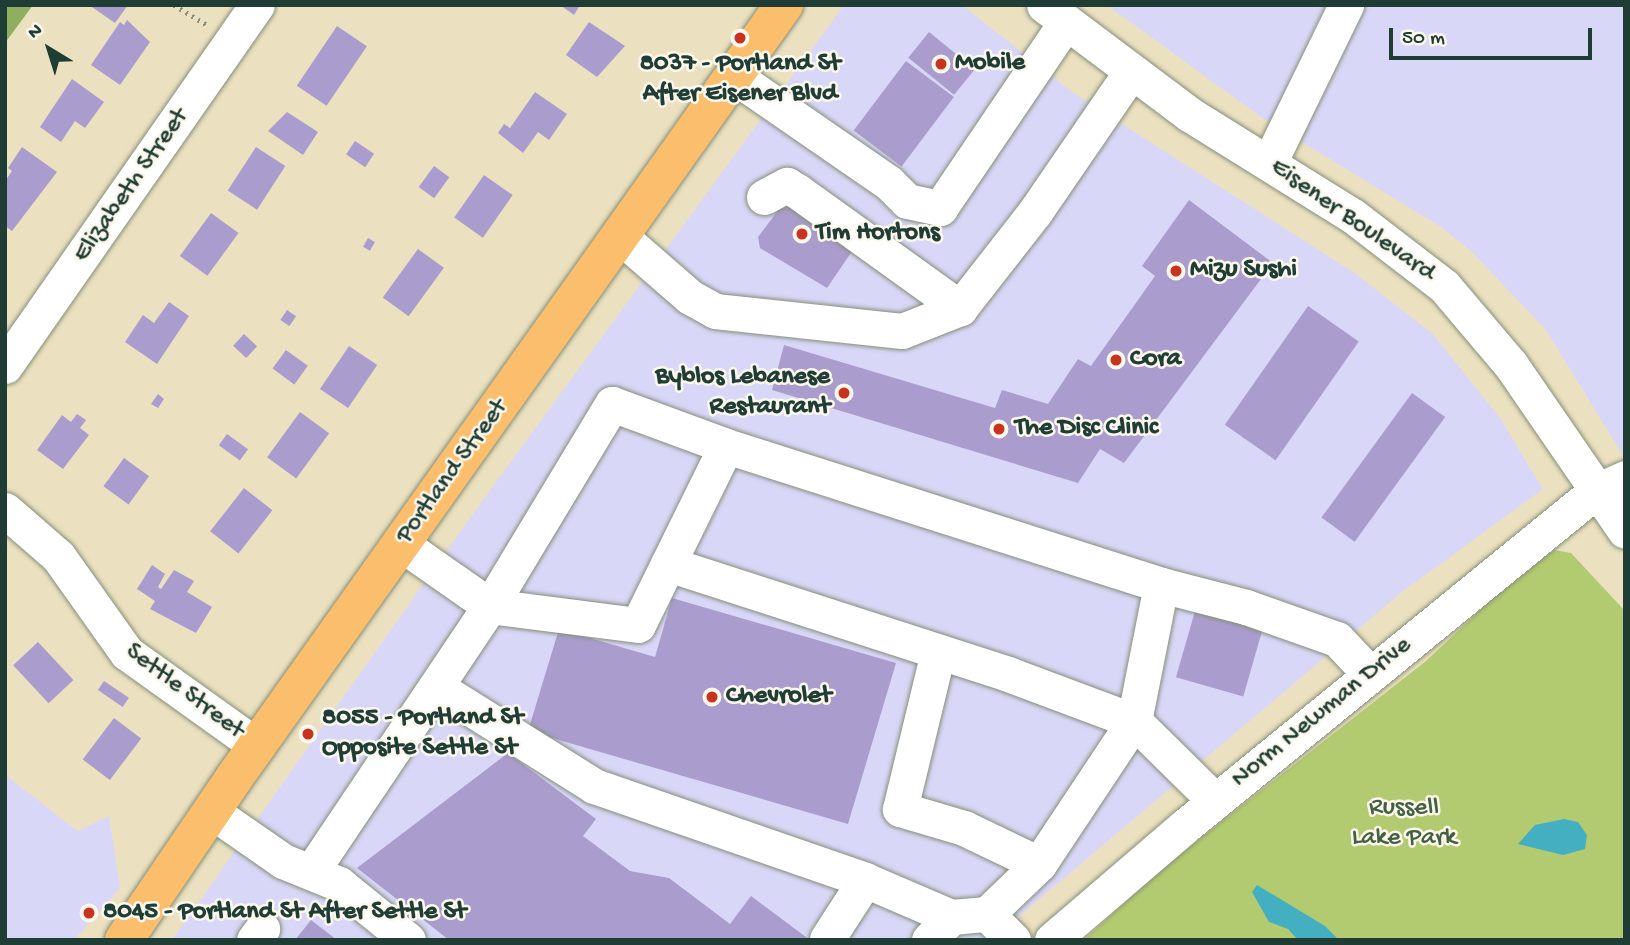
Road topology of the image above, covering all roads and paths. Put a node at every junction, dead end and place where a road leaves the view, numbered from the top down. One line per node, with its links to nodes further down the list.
1 (257, 5): 11 (street, Elizabeth Street)
2 (784, 5): 6 (main road, Portland Street)
3 (1346, 5): 7 (street)
4 (1055, 14): 5 (street, Eisener Boulevard); 6 (street)
5 (1131, 72): 7 (street, Eisener Boulevard); 10 (street)
6 (734, 76): 9 (main road, Portland Street)
7 (1269, 163): 13 (street, Eisener Boulevard)
8 (764, 197): 10 (street)
9 (621, 237): 10 (street); 16 (main road, Portland Street)
10 (960, 308)
11 (5, 366)
12 (726, 446): 17 (street); 18 (street); 19 (street)
13 (1610, 485): 15 (street, Eisener Boulevard); 21 (street, Norm Newman Drive)
14 (5, 510): 24 (street, Settle Street)
15 (1625, 531)
16 (401, 544): 19 (street); 24 (main road, Portland Street)
17 (668, 564): 19 (street); 20 (street)
18 (1161, 586): 21 (street); 23 (street)
19 (490, 606): 22 (street)
20 (938, 652): 23 (street); 27 (street)
21 (1370, 674): 25 (street, Norm Newman Drive)
22 (438, 688): 28 (street); 29 (street)
23 (1134, 721): 25 (street); 27 (street)
24 (257, 746): 26 (main road, Portland Street)
25 (1215, 801): 36 (street, Norm Newman Drive)
26 (211, 811): 28 (street); 33 (main road, Portland Street)
27 (1039, 864): 30 (street)
28 (310, 872): 34 (street)
29 (865, 880): 31 (street); 32 (street)
30 (987, 914): 31 (street); 35 (street)
31 (940, 928)
32 (827, 939)
33 (124, 940)
34 (408, 940)
35 (1013, 940)
36 (1052, 940)

